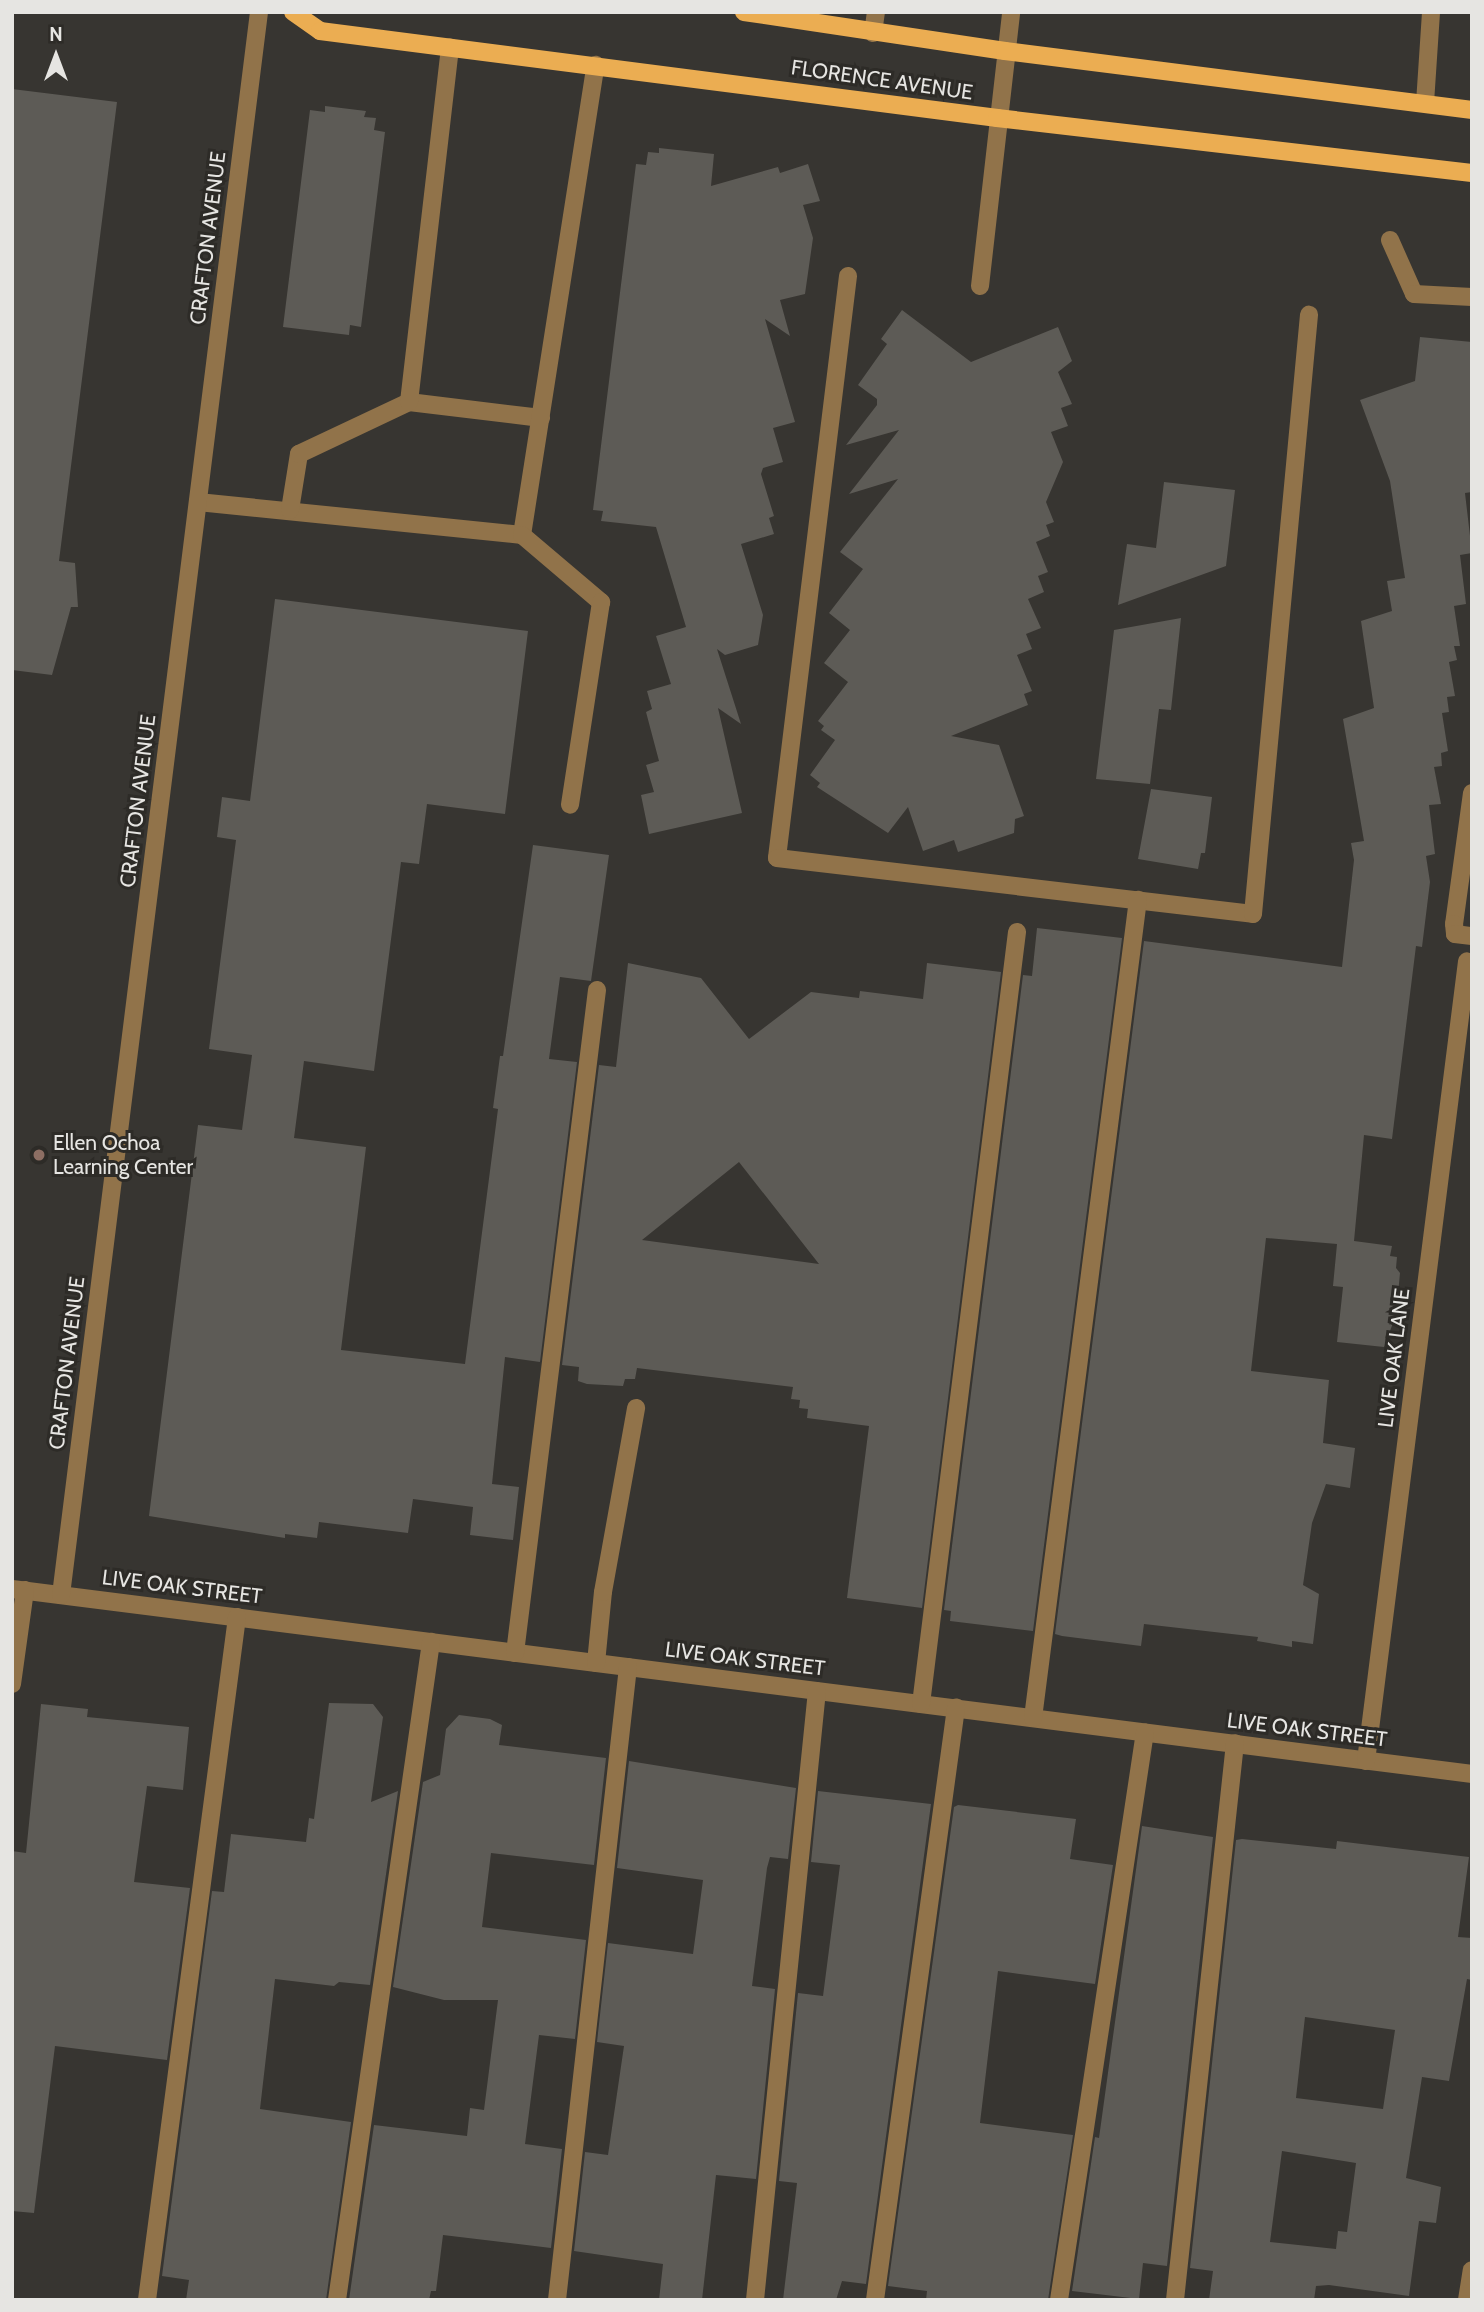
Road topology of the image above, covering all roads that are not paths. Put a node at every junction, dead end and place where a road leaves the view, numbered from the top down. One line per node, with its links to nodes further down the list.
1 (259, 12): 22 (street, CRAFTON AVENUE)
2 (293, 12): 8 (main road, FLORENCE AVENUE)
3 (744, 12): 7 (main road)
4 (876, 12): 7 (street)
5 (1010, 12): 9 (street)
6 (1432, 12): 11 (street)
7 (873, 33): 9 (main road)
8 (450, 47): 10 (main road, FLORENCE AVENUE); 20 (street)
9 (1005, 51): 11 (main road); 13 (street)
10 (596, 65): 13 (main road, FLORENCE AVENUE); 21 (street)
11 (1425, 103): 12 (main road)
12 (1472, 110)
13 (996, 118): 14 (main road, FLORENCE AVENUE); 17 (street)
14 (1472, 173)
15 (1390, 240): 18 (street)
16 (848, 276): 27 (street)
17 (980, 286)
18 (1472, 298)
19 (1309, 315): 27 (street)
20 (409, 402): 21 (street); 23 (street)
21 (541, 418): 24 (street)
22 (198, 502): 23 (street); 34 (street, CRAFTON AVENUE)
23 (290, 510): 24 (street)
24 (522, 535): 26 (street)
25 (1472, 793): 29 (street)
26 (570, 804)
27 (1138, 900): 44 (street)
28 (1017, 932): 42 (street)
29 (1472, 936)
30 (1467, 961): 47 (street, LIVE OAK LANE)
31 (597, 990): 37 (street)
32 (636, 1409): 38 (street)
33 (19, 1589): 34 (street, LIVE OAK STREET); 40 (street)
34 (61, 1595): 35 (street, LIVE OAK STREET)
35 (237, 1617): 36 (street, LIVE OAK STREET); 50 (street)
36 (431, 1642): 37 (street, LIVE OAK STREET); 51 (street)
37 (515, 1653): 38 (street, LIVE OAK STREET)
38 (596, 1662): 39 (street, LIVE OAK STREET)
39 (628, 1667): 41 (street, LIVE OAK STREET); 52 (street)
40 (12, 1684)
41 (817, 1691): 42 (street, LIVE OAK STREET); 53 (street)
42 (921, 1704): 43 (street, LIVE OAK STREET)
43 (956, 1708): 44 (street, LIVE OAK STREET); 54 (street)
44 (1032, 1718): 45 (street, LIVE OAK STREET)
45 (1145, 1732): 46 (street, LIVE OAK STREET); 55 (street)
46 (1235, 1744): 47 (street, LIVE OAK STREET); 56 (street)
47 (1366, 1760): 48 (street, LIVE OAK STREET)
48 (1472, 1774)
49 (1472, 2270): 57 (street)
50 (147, 2300)
51 (337, 2300)
52 (557, 2300)
53 (755, 2300)
54 (875, 2300)
55 (1059, 2300)
56 (1175, 2300)
57 (1467, 2300)

